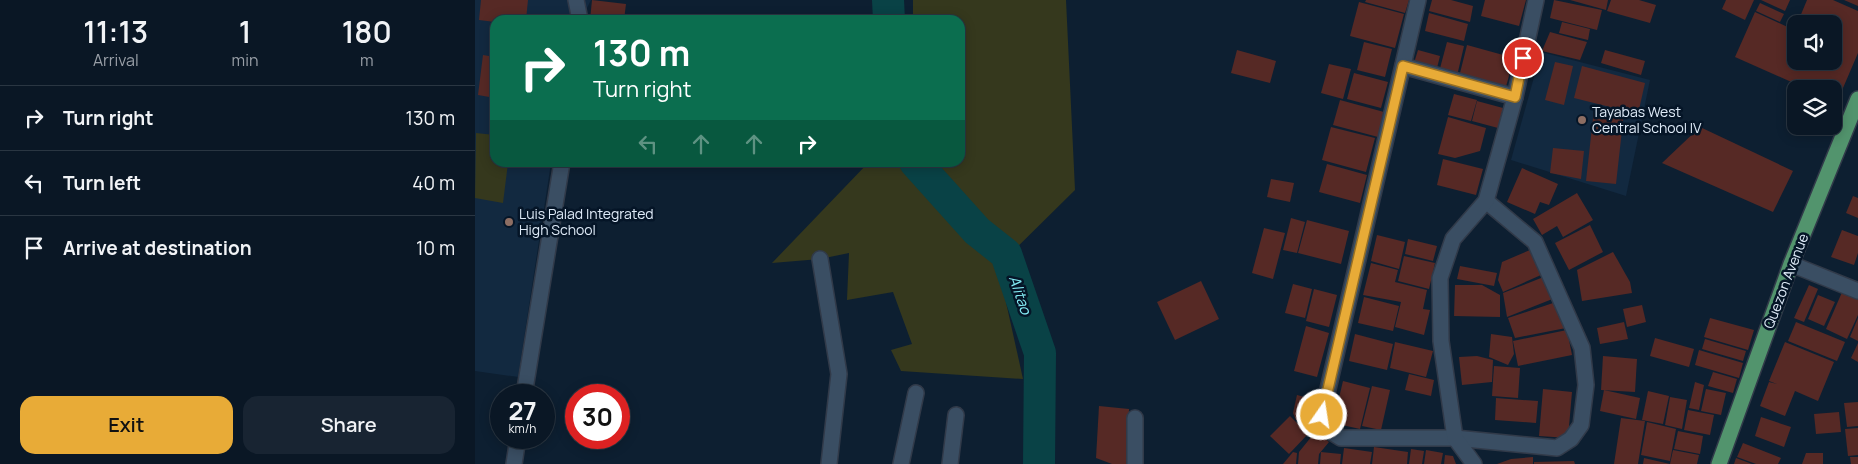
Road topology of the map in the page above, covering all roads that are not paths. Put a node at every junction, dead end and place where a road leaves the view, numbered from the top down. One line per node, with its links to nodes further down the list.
1 (576, 0): 4 (street)
2 (1419, 0): 5 (street)
3 (1536, 0): 6 (street)
4 (579, 15)
5 (1403, 66): 6 (street); 17 (street)
6 (1515, 97): 9 (street)
7 (1858, 99): 11 (main road, Quezon Avenue)
8 (561, 167): 13 (street)
9 (1486, 201): 17 (street); 17 (street)
10 (820, 259): 20 (street)
11 (1791, 264): 12 (street); 25 (main road, Quezon Avenue)
12 (1858, 291)
13 (526, 384)
14 (916, 393): 21 (street)
15 (955, 415): 22 (street)
16 (1135, 418): 23 (street)
17 (1455, 438): 24 (street)
18 (516, 449): 19 (street)
19 (514, 464)
20 (829, 464)
21 (901, 464)
22 (950, 464)
23 (1135, 464)
24 (1474, 464)
25 (1719, 464)

